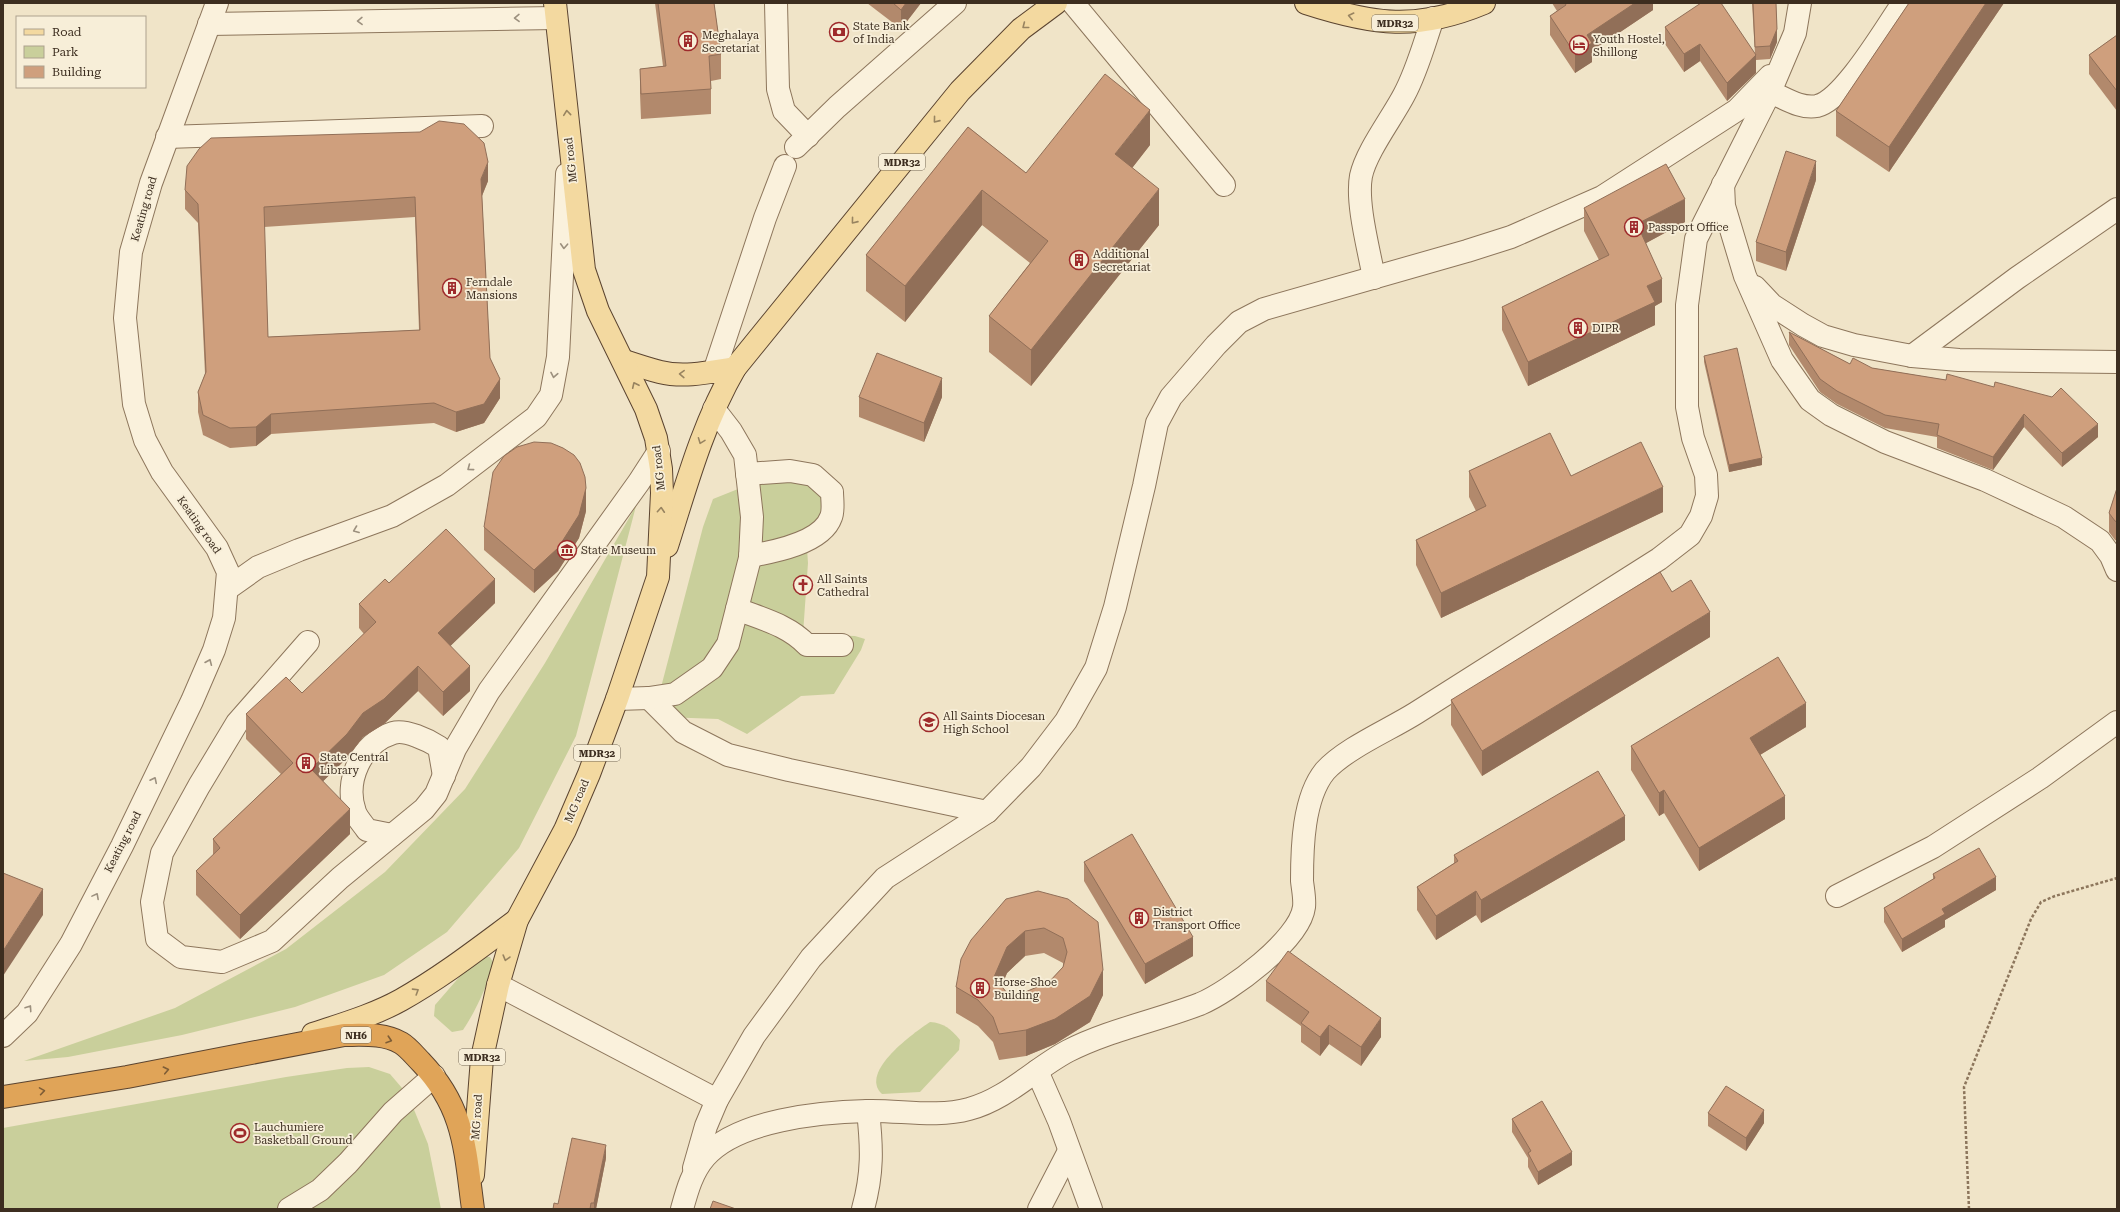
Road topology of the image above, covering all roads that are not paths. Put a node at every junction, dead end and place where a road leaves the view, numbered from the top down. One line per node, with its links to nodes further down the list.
1 (217, 3): 13 (street, Keating road)
2 (776, 3): 3 (street)
3 (955, 3)
4 (1056, 3): 28 (main road, MDR32, one-way to 28)
5 (1073, 3): 21 (street)
6 (1306, 3): 12 (main road, MDR32, one-way to 6)
7 (1484, 3): 12 (main road, MDR32)
8 (1800, 3): 14 (street)
9 (1903, 3): 15 (street)
10 (556, 10): 11 (street, one-way to 11); 18 (main road, MG road, one-way to 10)
11 (394, 12): 13 (street, one-way to 13)
12 (1433, 18): 24 (street)
13 (209, 24): 17 (street, Keating road)
14 (1795, 33): 15 (street); 24 (street)
15 (1770, 92): 20 (street)
16 (482, 126): 17 (street)
17 (167, 137): 35 (street, Keating road)
18 (569, 137): 26 (main road, MG road); 35 (street, one-way to 35)
19 (786, 166): 28 (street)
20 (1723, 184): 23 (street); 50 (street)
21 (1224, 185)
22 (2117, 209): 25 (street)
23 (1745, 276): 25 (street); 33 (street)
24 (1374, 278): 43 (street)
25 (1912, 356): 27 (street)
26 (624, 361): 28 (main road, one-way to 26); 30 (main road, MG road, one-way to 26)
27 (2117, 362)
28 (725, 370): 29 (main road, MDR32)
29 (714, 410): 31 (street); 34 (main road, MDR32, one-way to 34)
30 (659, 451): 34 (main road, MG road, one-way to 30); 42 (street)
31 (747, 474): 32 (street); 32 (street)
32 (750, 556): 36 (street)
33 (2117, 570)
34 (658, 577): 40 (main road, MG road / MDR32)
35 (227, 589): 48 (street, Keating road, one-way to 35)
36 (737, 609): 38 (street); 39 (street)
37 (308, 642): 44 (street)
38 (842, 645)
39 (649, 698): 40 (street); 43 (street)
40 (617, 699): 46 (main road, MG road / MDR32)
41 (2117, 722): 45 (street)
42 (444, 777): 44 (street); 44 (street)
43 (987, 812): 53 (street)
44 (392, 835)
45 (1837, 896)
46 (516, 920): 47 (main road, MG road / MDR32, one-way to 47); 49 (main road, MG road / MDR32, one-way to 46)
47 (498, 985): 53 (street); 57 (main road, MG road / MDR32)
48 (3, 1036)
49 (276, 1047): 51 (highway, NH6, one-way to 51); 52 (highway, NH6, one-way to 49)
50 (1038, 1071): 54 (street); 55 (street)
51 (434, 1076): 57 (highway, NH6); 58 (street)
52 (3, 1097)
53 (717, 1100): 56 (street)
54 (868, 1111): 56 (street); 60 (street)
55 (1069, 1151): 61 (street); 62 (street)
56 (690, 1181): 59 (street)
57 (473, 1203)
58 (289, 1209)
59 (682, 1209)
60 (863, 1209)
61 (1039, 1209)
62 (1091, 1209)

